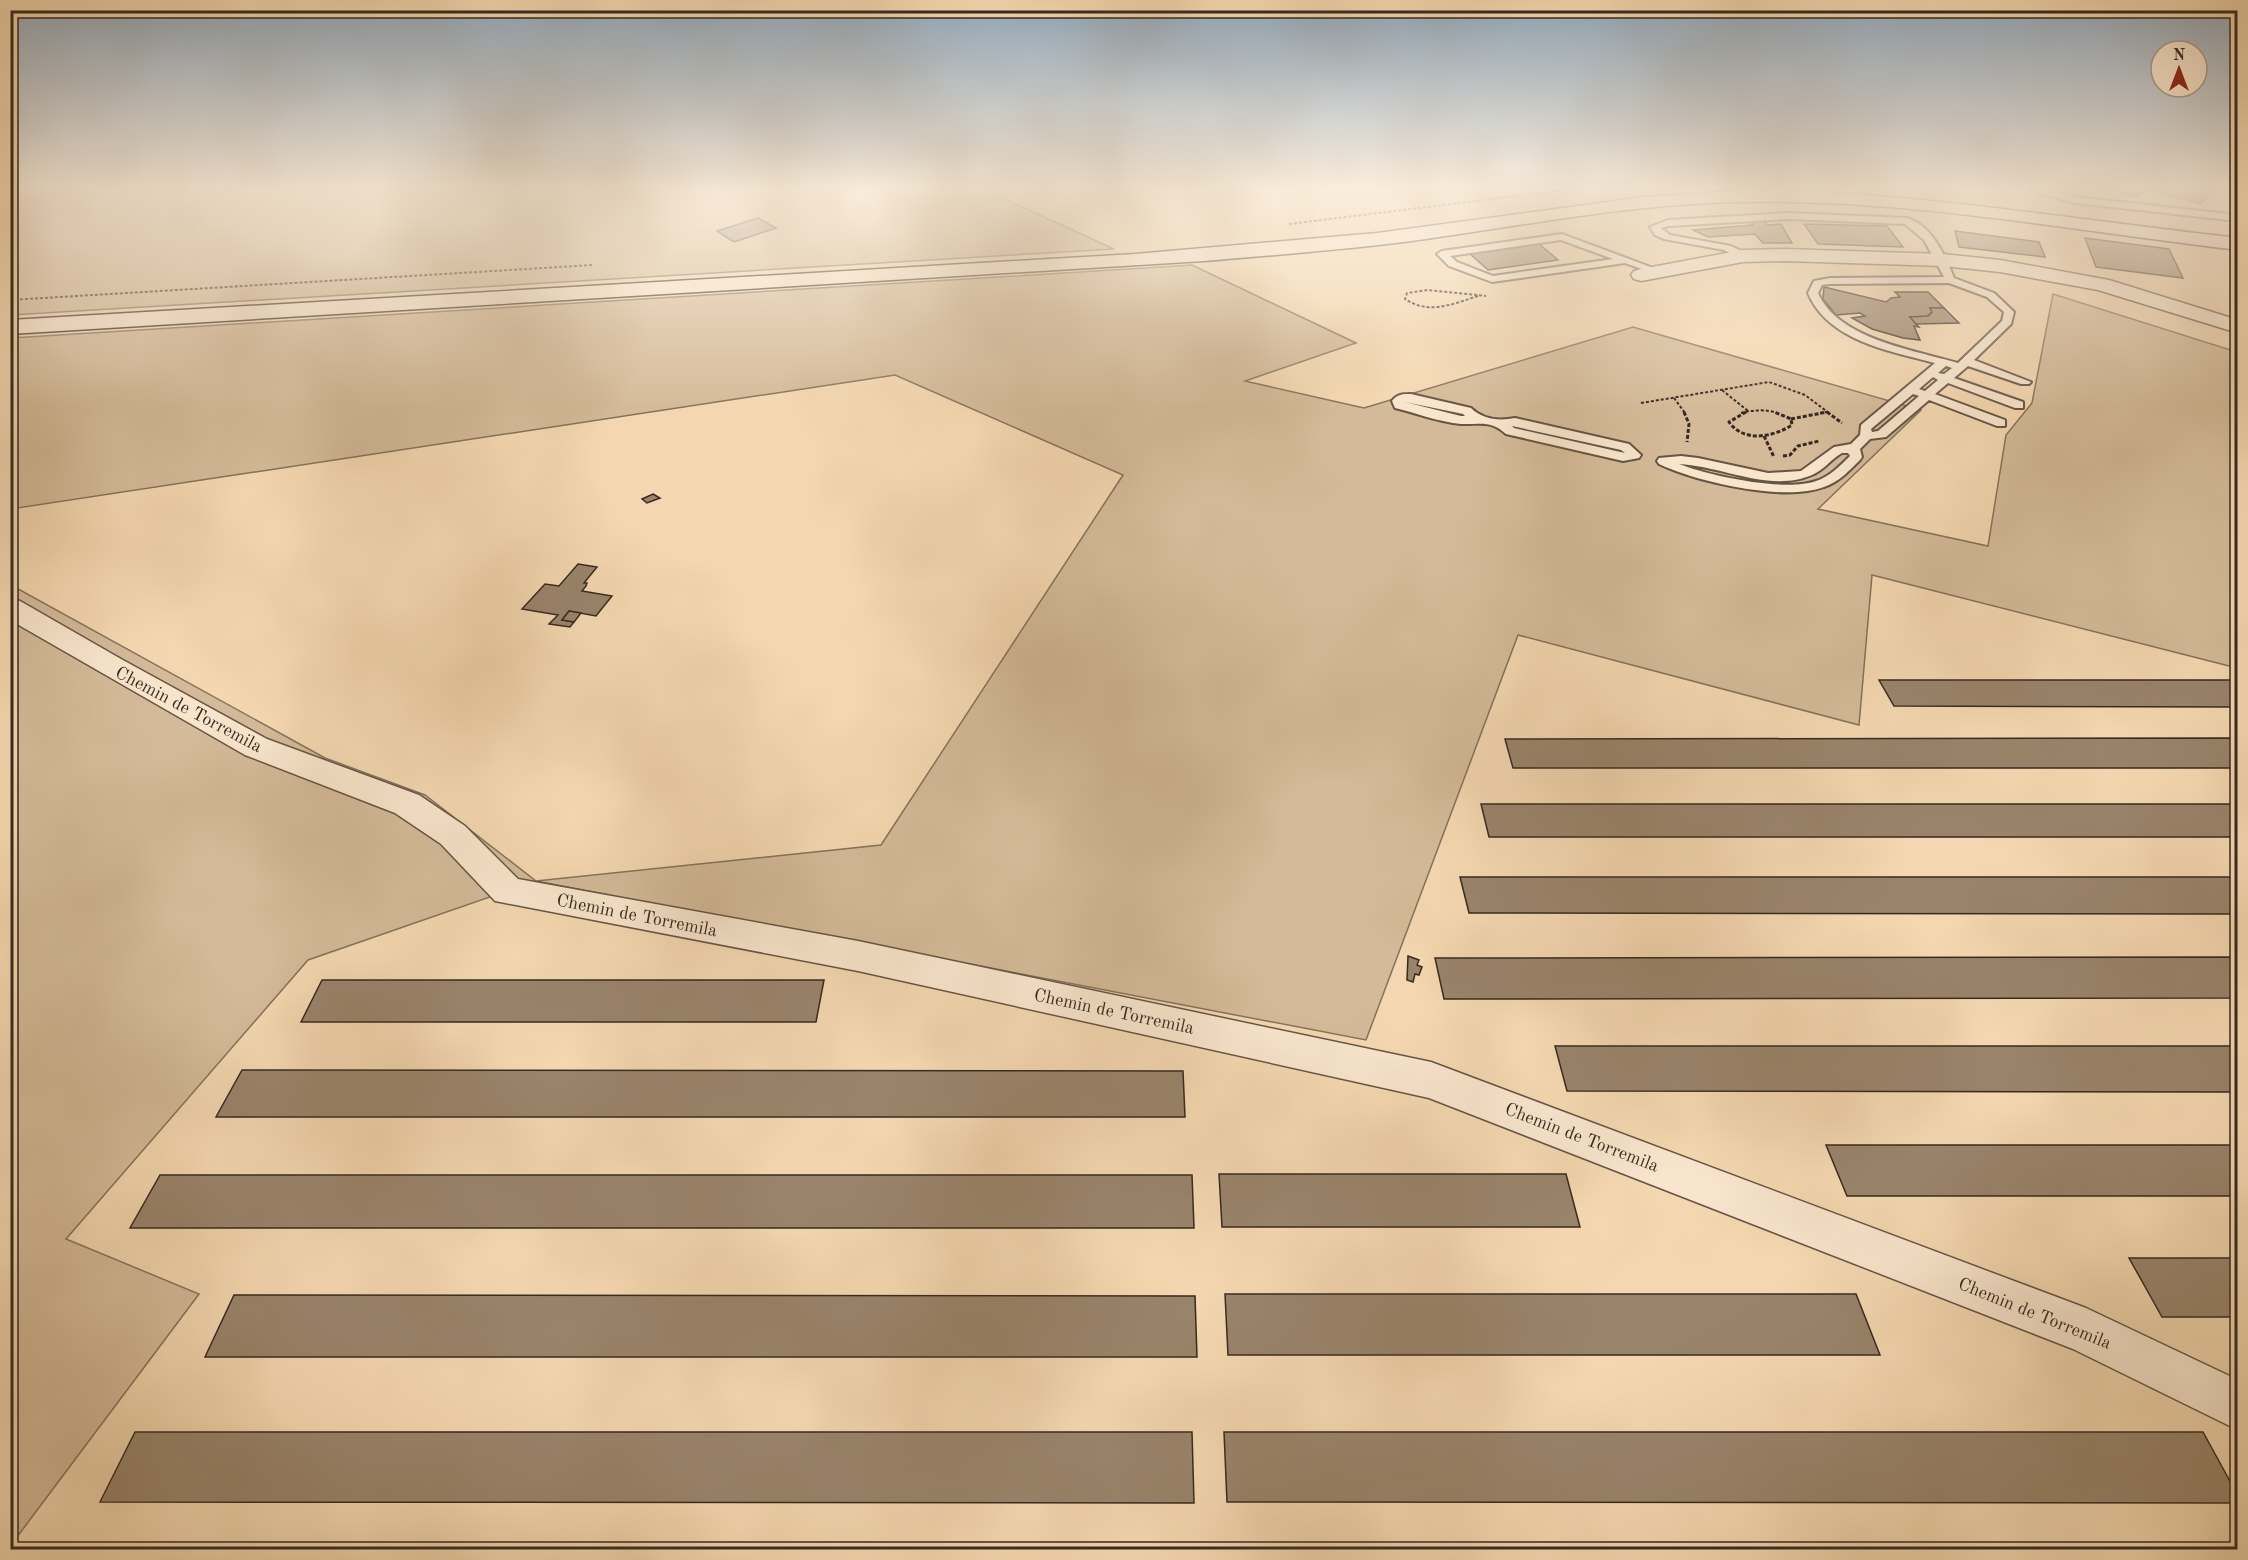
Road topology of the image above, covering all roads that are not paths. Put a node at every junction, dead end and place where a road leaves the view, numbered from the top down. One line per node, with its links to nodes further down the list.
1 (1088, 263): 10 (main road)
2 (1452, 263): 3 (lane)
3 (1605, 263)
4 (1630, 263): 9 (lane)
5 (1706, 263): 9 (main road)
6 (1869, 263): 8 (main road)
7 (1941, 263): 8 (lane)
8 (1946, 270): 11 (main road); 12 (lane); 13 (lane)
9 (1650, 273)
10 (10, 327)
11 (2238, 327)
12 (1944, 362): 13 (lane); 14 (lane)
13 (1963, 364): 15 (lane); 16 (lane)
14 (1930, 374): 15 (lane); 17 (lane)
15 (1946, 379): 18 (lane); 19 (lane)
16 (2025, 382)
17 (1911, 390): 18 (lane); 22 (lane)
18 (1927, 395): 21 (lane); 22 (lane)
19 (2019, 405)
20 (1474, 418): 20 (lane); 24 (lane)
21 (2001, 423)
22 (1866, 436): 23 (lane)
23 (1853, 448): 24 (lane); 24 (lane)
24 (1649, 458)
25 (10, 607): 26 (main road, Chemin de Torremila)
26 (2238, 1406)

